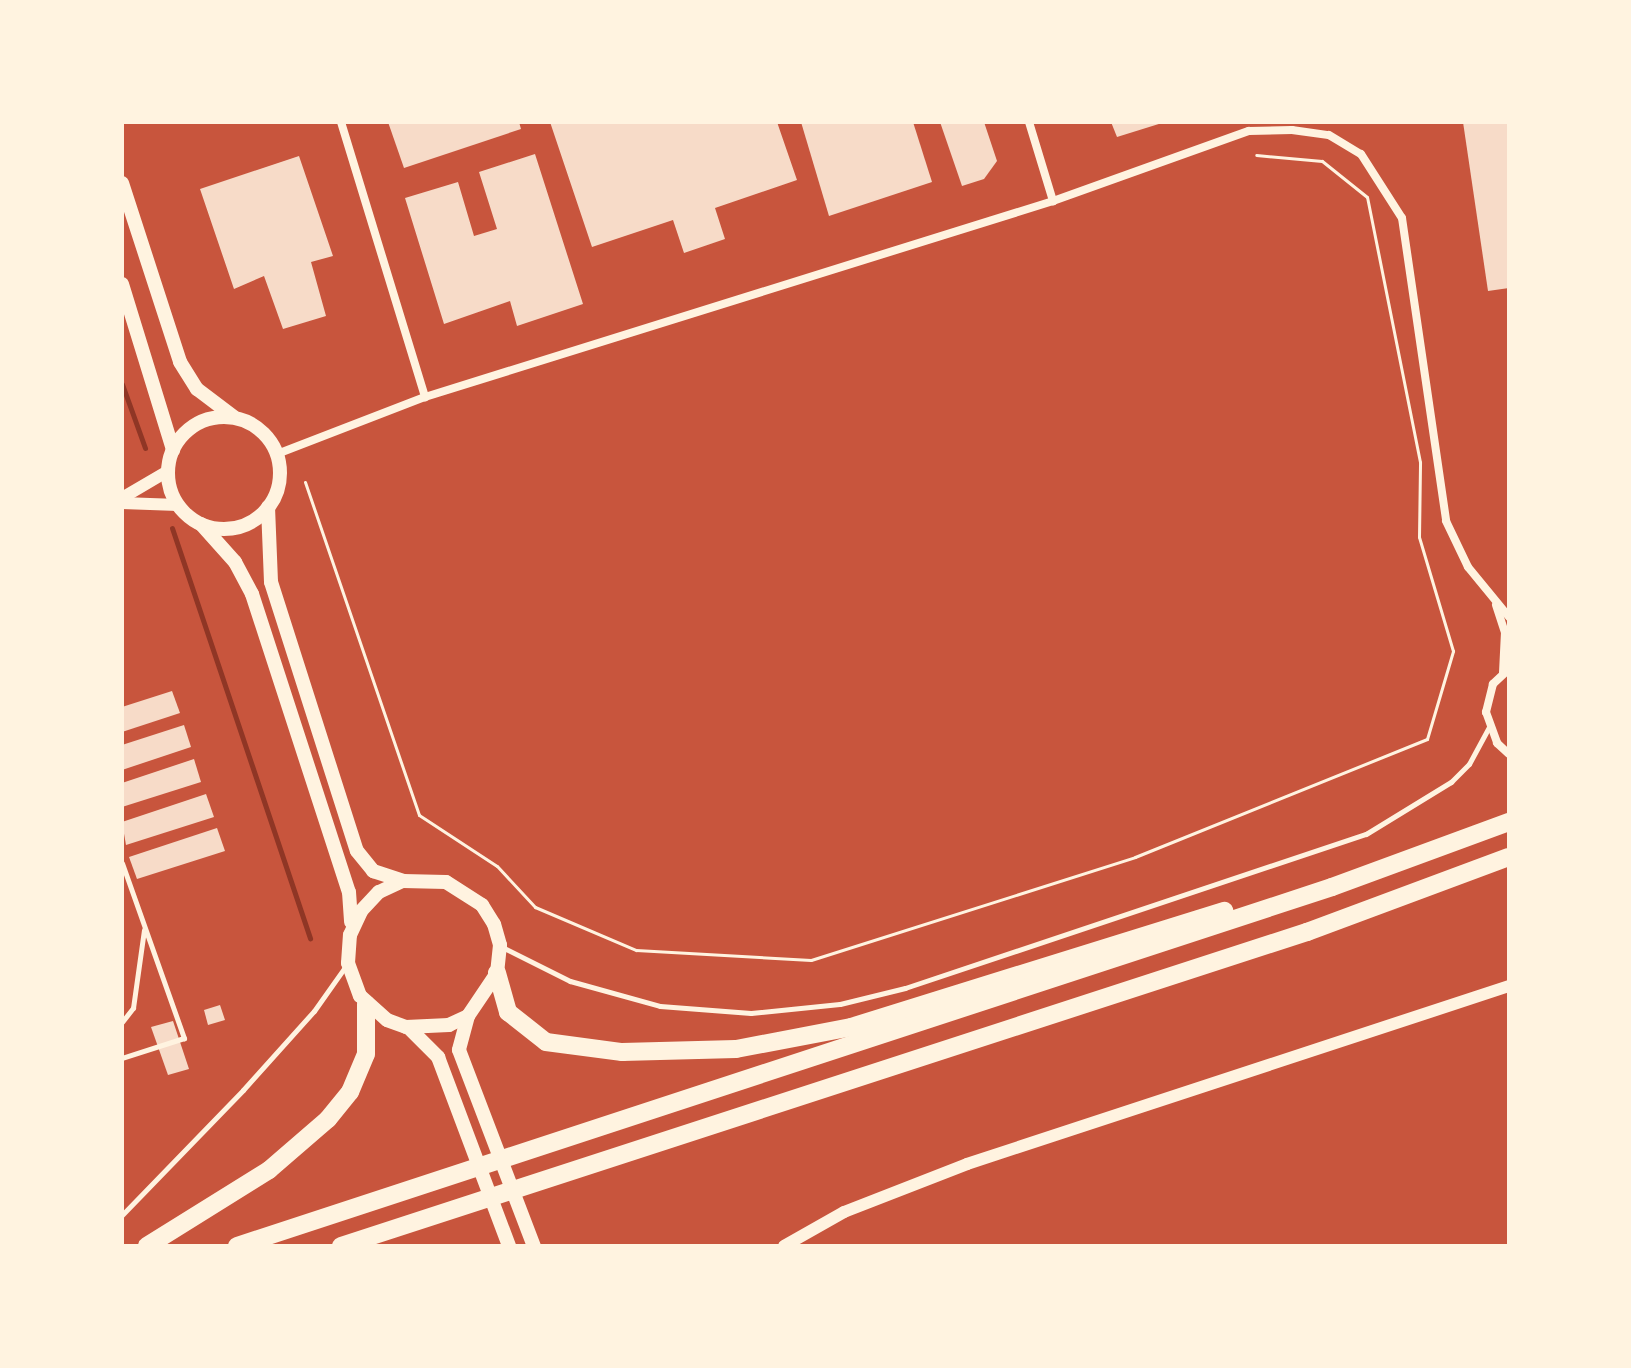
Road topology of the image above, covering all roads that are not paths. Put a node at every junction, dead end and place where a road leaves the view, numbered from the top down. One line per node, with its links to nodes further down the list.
1 (341, 122): 6 (street)
2 (1029, 122): 4 (street)
3 (122, 183): 7 (main road)
4 (1053, 201): 6 (street); 15 (street)
5 (122, 284): 8 (main road)
6 (425, 397): 9 (street)
7 (235, 418): 8 (main road); 9 (main road)
8 (173, 450): 10 (main road)
9 (277, 454): 13 (main road)
10 (168, 471): 11 (street); 12 (main road)
11 (122, 501): 12 (street)
12 (178, 505): 14 (main road)
13 (268, 507): 14 (main road); 23 (main road)
14 (201, 524): 26 (main road)
15 (1495, 605): 16 (street); 17 (street)
16 (1509, 617)
17 (1506, 671): 18 (street)
18 (1489, 727): 19 (street); 27 (lane)
19 (1509, 754)
20 (1509, 822): 24 (highway)
21 (1509, 857): 37 (highway)
22 (122, 863): 25 (lane)
23 (403, 881): 26 (main road); 27 (main road)
24 (1332, 887): 29 (highway); 39 (highway)
25 (145, 929): 33 (lane); 35 (lane)
26 (350, 935): 28 (main road)
27 (500, 945): 29 (main road)
28 (348, 963): 31 (main road); 36 (lane)
29 (497, 973): 32 (main road)
30 (1509, 986): 44 (street)
31 (366, 1004): 34 (main road); 38 (highway)
32 (468, 1016): 34 (main road); 43 (main road)
33 (122, 1022)
34 (406, 1027): 42 (main road)
35 (122, 1058)
36 (122, 1215)
37 (436, 1215): 40 (highway); 41 (highway)
38 (147, 1246)
39 (237, 1246)
40 (341, 1246)
41 (385, 1246)
42 (509, 1246)
43 (534, 1246)
44 (784, 1246)

